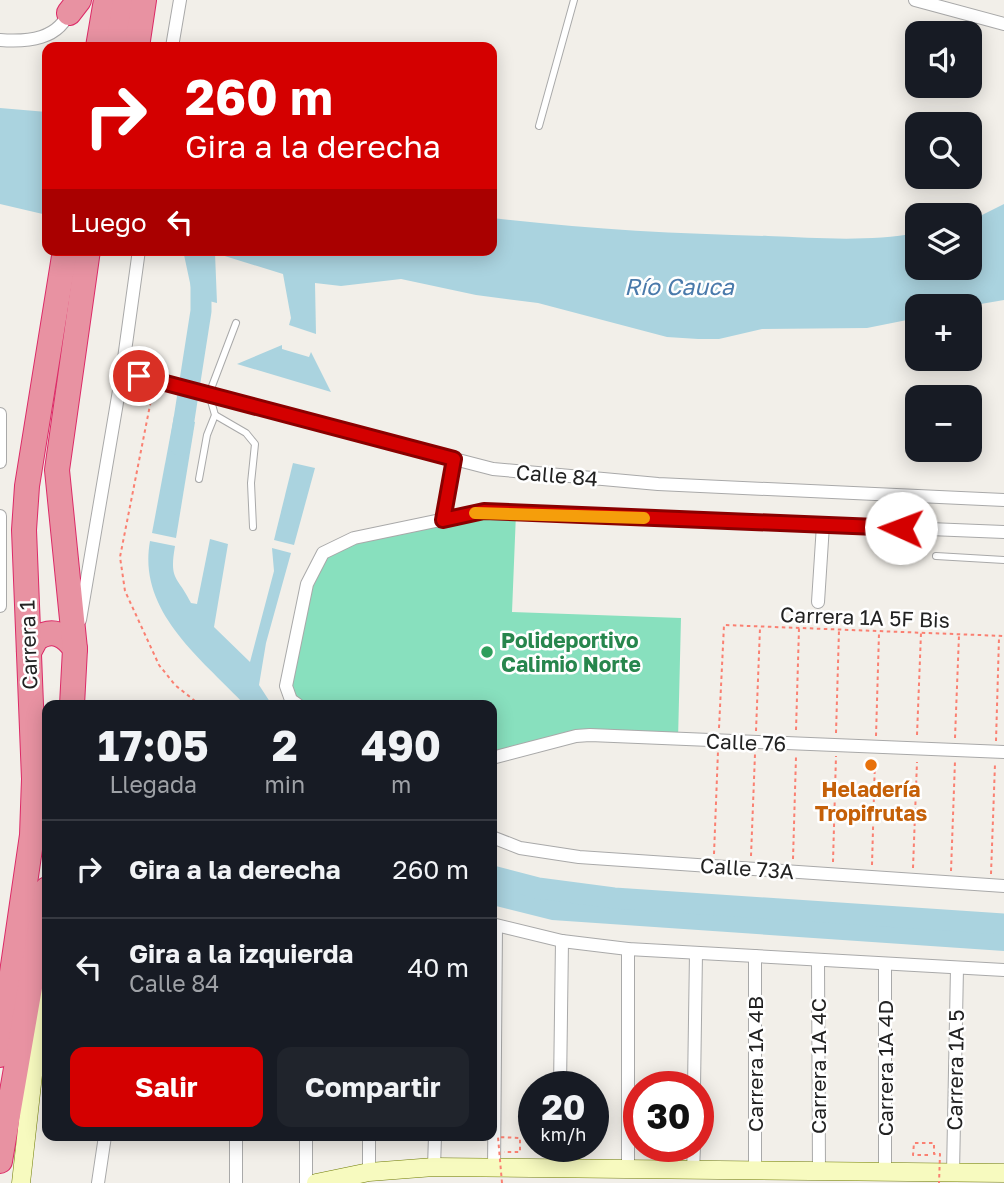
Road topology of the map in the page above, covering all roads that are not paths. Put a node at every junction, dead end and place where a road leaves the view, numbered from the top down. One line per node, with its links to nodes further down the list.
1 (574, 0): 12 (lane)
2 (915, 0): 6 (street)
3 (73, 4): 7 (street)
4 (124, 5): 8 (highway); 9 (highway); 10 (highway)
5 (178, 6): 11 (street)
6 (1004, 24)
7 (0, 40)
8 (101, 42)
9 (119, 42)
10 (135, 42)
11 (173, 42)
12 (539, 126)
13 (66, 256): 17 (highway)
14 (87, 256): 17 (highway)
15 (102, 256): 17 (highway)
16 (138, 256): 19 (street, Carrera 1)
17 (76, 318): 36 (highway, Carrera 1); 37 (highway, Carrera 1)
18 (236, 323): 20 (lane)
19 (122, 373): 20 (street, Calle 84); 36 (street, Carrera 1)
20 (209, 394): 22 (lane); 23 (street, Calle 84)
21 (0, 414): 24 (street)
22 (215, 415): 25 (lane); 30 (lane)
23 (454, 459): 26 (street, Calle 84); 28 (street)
24 (0, 462)
25 (199, 479)
26 (1004, 500)
27 (0, 516): 35 (street)
28 (443, 520): 29 (street, Calle 84); 39 (street, Calle 84)
29 (823, 525): 31 (street, Calle 84); 34 (street)
30 (253, 527)
31 (1004, 532)
32 (936, 556): 33 (lane)
33 (1004, 560)
34 (818, 602)
35 (0, 606)
36 (75, 649): 37 (highway); 38 (highway, Carrera 1)
37 (29, 652): 44 (highway, Carrera 1)
38 (72, 700)
39 (294, 700)
40 (1004, 752): 41 (street, Calle 76)
41 (497, 757)
42 (497, 839): 43 (street, Calle 73A)
43 (1004, 886)
44 (37, 888): 54 (highway, Carrera 1)
45 (497, 926): 46 (street)
46 (562, 941): 47 (street); 57 (street)
47 (628, 949): 48 (street); 71 (street)
48 (696, 953): 49 (street); 58 (street)
49 (755, 956): 50 (street); 74 (street, Carrera 1A 4B)
50 (818, 960): 51 (street); 76 (street, Carrera 1A 4C)
51 (885, 964): 52 (street); 75 (street, Carrera 1A 4D)
52 (957, 968): 53 (street); 79 (street, Carrera 1A 5)
53 (1004, 970)
54 (14, 982): 56 (highway, Carrera 1); 66 (highway, Carrera 1)
55 (42, 995): 65 (main road)
56 (0, 1055)
57 (560, 1071)
58 (694, 1071)
59 (497, 1113): 78 (street)
60 (104, 1141): 82 (street)
61 (236, 1141): 83 (street)
62 (306, 1141): 84 (street)
63 (369, 1141): 73 (street)
64 (435, 1141): 69 (street)
65 (25, 1151): 80 (main road); 81 (main road)
66 (0, 1161)
67 (559, 1162): 70 (street)
68 (693, 1162): 72 (street)
69 (434, 1167): 73 (main road); 78 (main road)
70 (559, 1169): 71 (main road); 78 (main road)
71 (628, 1170): 72 (main road)
72 (693, 1171): 74 (main road)
73 (369, 1172): 85 (main road)
74 (755, 1172): 76 (main road)
75 (885, 1172): 76 (main road); 79 (main road)
76 (819, 1173)
77 (1004, 1173): 79 (main road)
78 (498, 1176)
79 (946, 1178)
80 (20, 1183)
81 (31, 1183)
82 (98, 1183)
83 (236, 1183)
84 (306, 1183)
85 (316, 1183)

